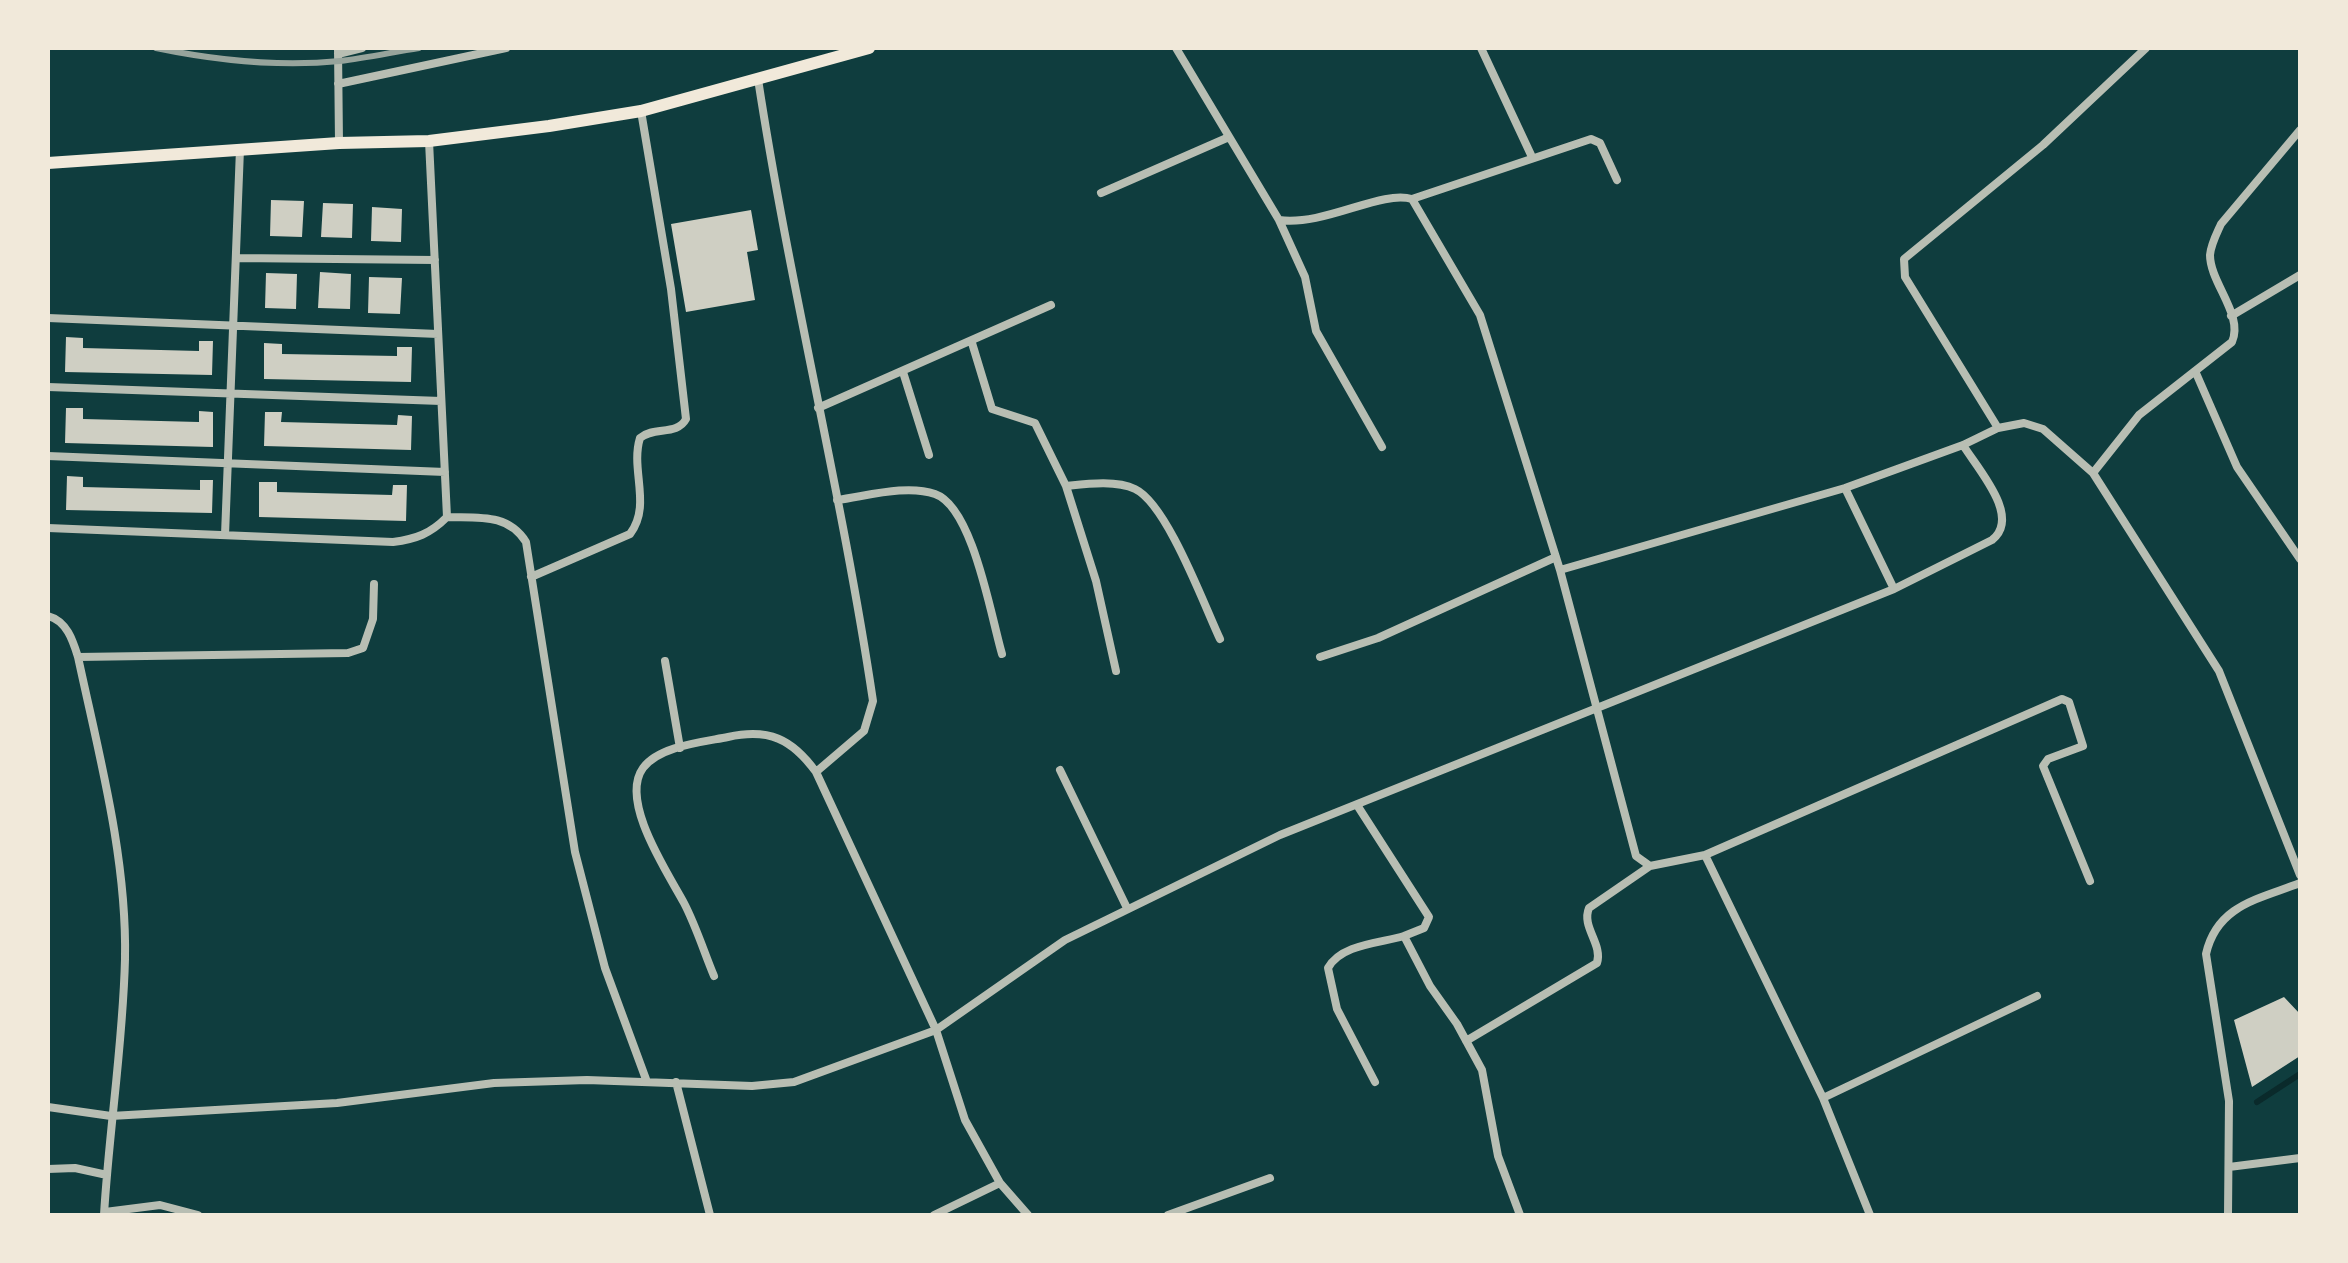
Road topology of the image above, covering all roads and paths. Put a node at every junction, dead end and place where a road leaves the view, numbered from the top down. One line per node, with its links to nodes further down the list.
1 (362, 48): 7 (street)
2 (506, 48): 10 (street)
3 (869, 48): 8 (main road)
4 (1176, 48): 13 (street)
5 (1481, 48): 17 (street)
6 (2146, 48): 38 (street)
7 (338, 51): 10 (street)
8 (850, 51): 9 (main road)
9 (758, 79): 11 (main road); 37 (street)
10 (338, 84): 15 (street)
11 (641, 111): 14 (main road); 55 (street)
12 (2300, 130): 27 (street)
13 (1229, 137): 20 (street); 22 (street)
14 (429, 141): 15 (main road); 24 (street)
15 (339, 143): 16 (main road)
16 (240, 149): 18 (main road); 23 (street)
17 (1532, 157): 19 (street); 21 (street)
18 (48, 163)
19 (1617, 180)
20 (1101, 193)
21 (1412, 199): 22 (street); 52 (street)
22 (1279, 220): 40 (street)
23 (236, 258): 24 (street); 29 (street)
24 (435, 260): 30 (street)
25 (2300, 275): 27 (street)
26 (1051, 305): 31 (street)
27 (2231, 316): 33 (street)
28 (48, 318): 29 (street)
29 (234, 326): 30 (street); 35 (street)
30 (438, 334): 36 (street)
31 (972, 343): 32 (street); 46 (street)
32 (903, 372): 37 (street); 41 (street)
33 (2196, 373): 45 (street); 53 (street)
34 (48, 387): 35 (street)
35 (231, 393): 36 (street); 43 (street)
36 (441, 401): 44 (street)
37 (818, 408): 48 (street)
38 (1998, 428): 39 (street); 45 (street)
39 (1963, 445): 47 (street); 57 (street)
40 (1382, 447)
41 (929, 455)
42 (48, 456): 43 (street)
43 (228, 463): 44 (street); 51 (street)
44 (445, 472): 49 (street)
45 (2093, 473): 72 (street)
46 (1066, 486): 59 (street); 64 (street)
47 (1845, 488): 54 (street); 57 (street)
48 (837, 500): 60 (street); 68 (street)
49 (447, 517): 51 (street); 55 (street)
50 (48, 528): 51 (street)
51 (225, 535)
52 (1556, 557): 54 (street); 62 (street)
53 (2300, 559)
54 (1560, 570): 65 (street)
55 (531, 577): 81 (street)
56 (374, 584): 61 (street)
57 (1894, 589): 65 (street)
58 (48, 616): 61 (street)
59 (1220, 639)
60 (1002, 654)
61 (78, 657): 86 (street)
62 (1320, 657)
63 (665, 661): 66 (street)
64 (1116, 671)
65 (1598, 707): 69 (street); 71 (street)
66 (680, 748): 68 (street); 77 (street)
67 (1060, 770): 75 (street)
68 (816, 772): 79 (street)
69 (1357, 805): 75 (street); 76 (street)
70 (1705, 855): 71 (street); 73 (street); 84 (street)
71 (1650, 866): 80 (street)
72 (2300, 875)
73 (2090, 881)
74 (2300, 883): 88 (street)
75 (1127, 908): 79 (street)
76 (1404, 936): 80 (street); 83 (street)
77 (714, 976)
78 (2037, 996): 84 (street)
79 (936, 1030): 82 (street); 92 (street)
80 (1466, 1041): 99 (street)
81 (647, 1082): 82 (street); 86 (street)
82 (676, 1082): 95 (street)
83 (1375, 1082)
84 (1823, 1098): 100 (street)
85 (48, 1107): 86 (street)
86 (111, 1116): 90 (street)
87 (2300, 1158): 88 (street)
88 (2229, 1167): 101 (street)
89 (48, 1169): 90 (street)
90 (107, 1175): 93 (street)
91 (1270, 1178): 98 (street)
92 (1000, 1183): 96 (street); 97 (street)
93 (104, 1214): 94 (street)
94 (198, 1215)
95 (710, 1215)
96 (934, 1215)
97 (1028, 1215)
98 (1168, 1215)
99 (1520, 1215)
100 (1870, 1215)
101 (2228, 1215)

